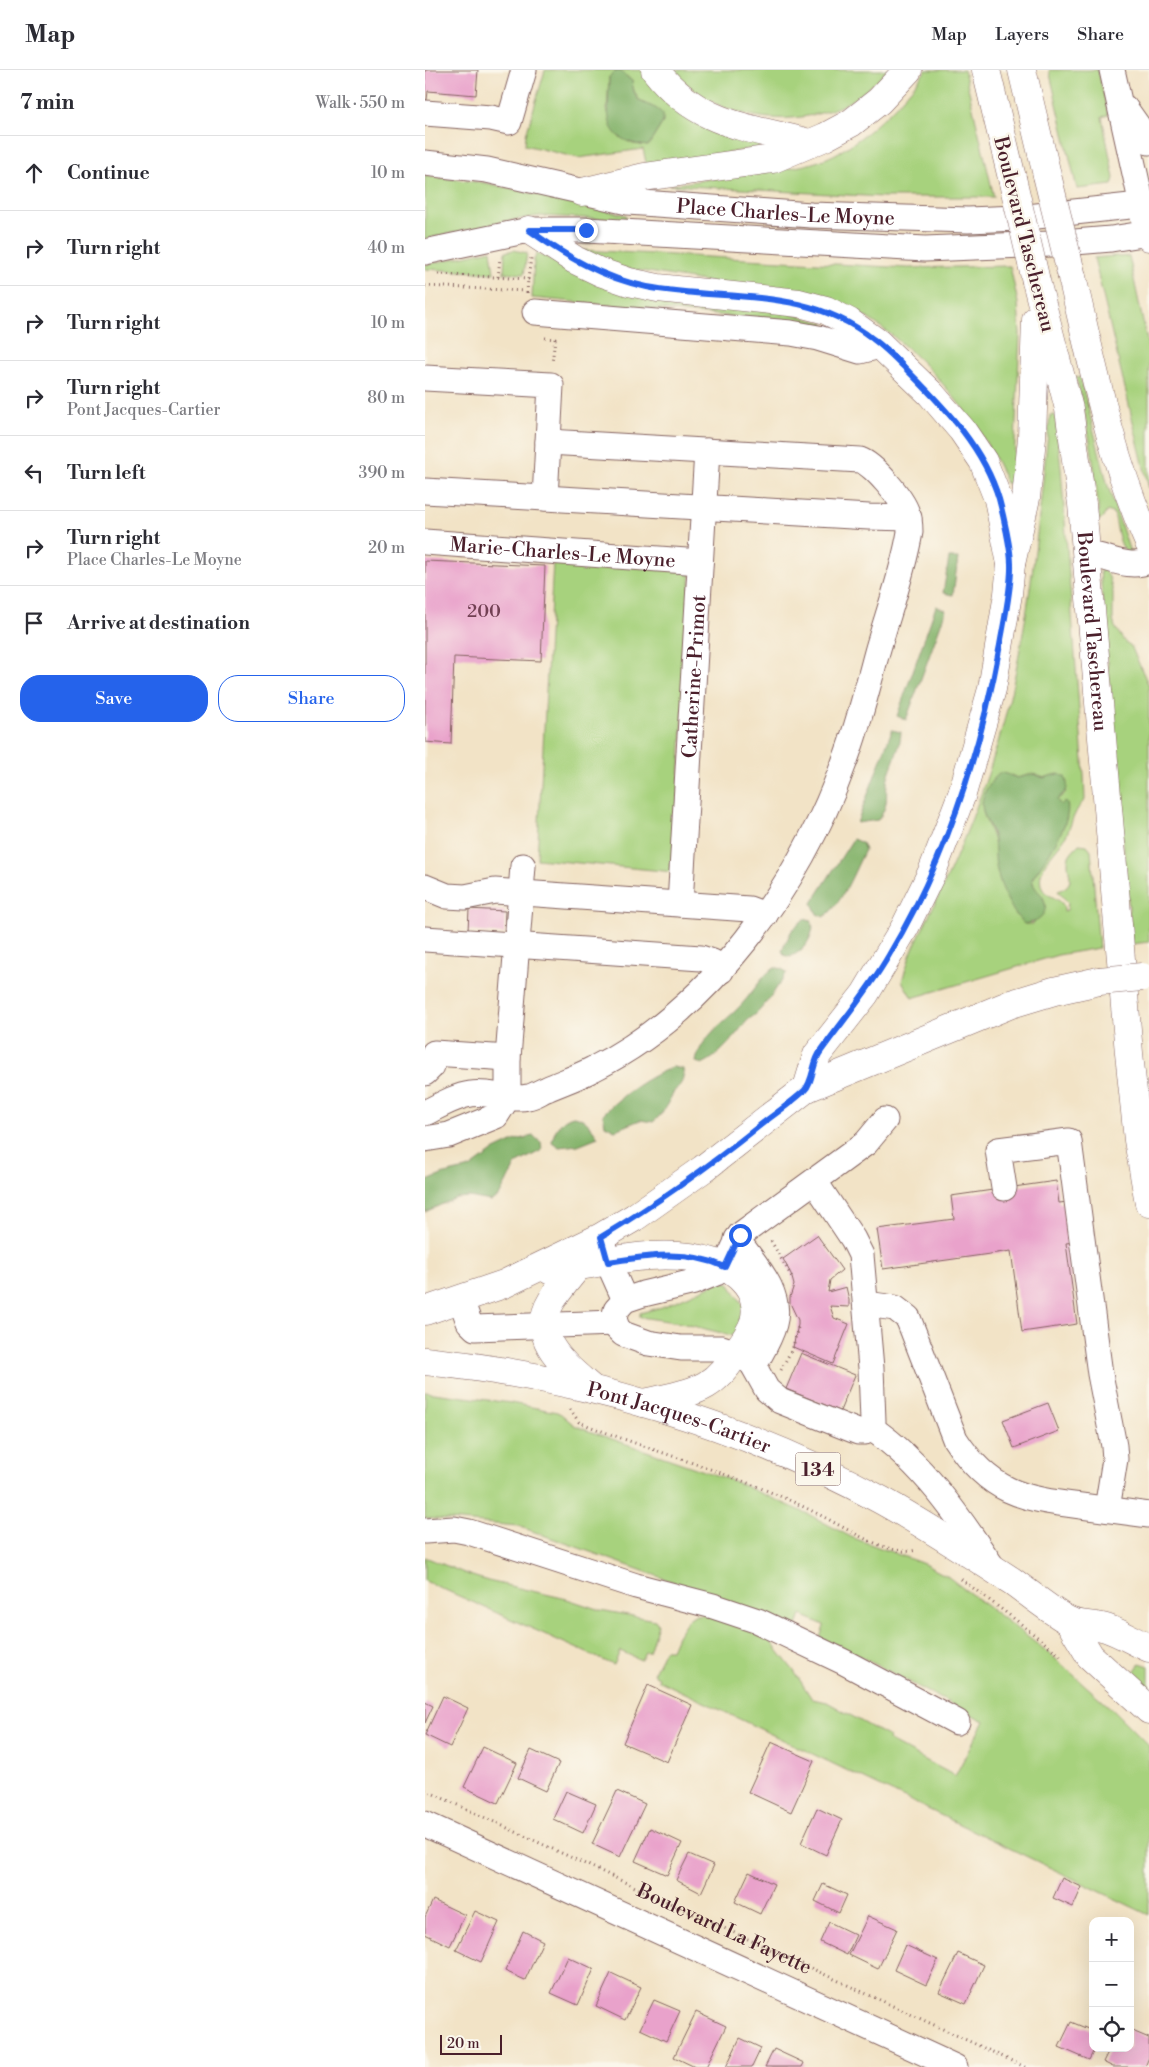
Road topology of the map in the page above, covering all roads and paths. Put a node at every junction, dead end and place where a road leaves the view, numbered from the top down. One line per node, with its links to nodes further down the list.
1 (524, 70): 8 (street)
2 (655, 70): 10 (main road)
3 (908, 70): 10 (main road)
4 (986, 70): 19 (main road, Boulevard Taschereau, bridge)
5 (1022, 70): 31 (main road, Boulevard Taschereau, bridge)
6 (1112, 70): 7 (street)
7 (1118, 98): 9 (street); 13 (street)
8 (425, 113)
9 (1149, 142)
10 (809, 143): 12 (main road)
11 (425, 163): 12 (street, Place Charles-Le Moyne)
12 (582, 192): 13 (street, Place Charles-Le Moyne)
13 (1146, 205): 14 (main road)
14 (1149, 234): 15 (street, Place Charles-Le Moyne)
15 (530, 241): 17 (street, Place Charles-Le Moyne); 18 (path); 22 (main road)
16 (500, 250): 18 (path)
17 (430, 263): 18 (path)
18 (498, 277)
19 (1036, 281): 32 (main road, Boulevard Taschereau); 35 (main road)
20 (425, 286): 21 (path)
21 (531, 302): 22 (street)
22 (879, 343): 35 (main road)
23 (425, 378): 24 (street)
24 (548, 442): 25 (street); 27 (street)
25 (707, 451): 28 (street, Catherine-Primot); 29 (street)
26 (425, 491): 27 (street)
27 (545, 498): 28 (street)
28 (703, 507): 29 (street); 34 (street, Catherine-Primot)
29 (909, 518): 40 (street)
30 (425, 542): 34 (street, Marie-Charles-Le Moyne)
31 (1149, 542)
32 (1087, 554): 33 (street); 55 (main road, Boulevard Taschereau)
33 (1149, 561)
34 (699, 562): 39 (street, Catherine-Primot)
35 (1011, 564): 47 (main road)
36 (523, 866): 38 (street)
37 (425, 887): 38 (street)
38 (521, 893): 39 (street); 42 (street)
39 (680, 904): 40 (street)
40 (765, 915): 43 (street)
41 (425, 940): 42 (street)
42 (518, 946): 43 (street); 45 (street)
43 (721, 971): 48 (street)
44 (1145, 973): 47 (main road, bridge)
45 (508, 1058): 46 (street); 48 (street)
46 (425, 1073)
47 (807, 1088): 57 (main road)
48 (508, 1097): 49 (street); 51 (street); 52 (street)
49 (425, 1113)
50 (885, 1120): 53 (street)
51 (425, 1128)
52 (425, 1139)
53 (815, 1182): 56 (street); 63 (street)
54 (1004, 1188): 74 (street)
55 (1148, 1196)
56 (737, 1239): 59 (street); 67 (street)
57 (605, 1250): 58 (main road); 59 (main road); 60 (main road); 62 (street)
58 (578, 1267): 60 (main road); 66 (main road)
59 (725, 1267): 62 (street); 67 (main road)
60 (525, 1274): 61 (main road)
61 (461, 1300): 64 (main road); 66 (street)
62 (625, 1300): 65 (street)
63 (866, 1304): 73 (street); 74 (street)
64 (425, 1311)
65 (615, 1323): 66 (street); 67 (street)
66 (545, 1326): 69 (main road)
67 (745, 1360): 70 (main road); 73 (street)
68 (425, 1361): 69 (main road, Pont Jacques-Cartier / 134)
69 (585, 1400): 70 (main road, Pont Jacques-Cartier / 134); 72 (path)
70 (644, 1403): 80 (main road, Pont Jacques-Cartier / 134)
71 (562, 1408): 72 (path)
72 (570, 1409): 78 (path)
73 (871, 1428): 80 (street)
74 (1107, 1509): 75 (street)
75 (1149, 1515)
76 (425, 1531): 86 (street)
77 (910, 1546): 78 (path)
78 (916, 1550): 79 (path)
79 (922, 1553)
80 (993, 1568): 82 (main road, Pont Jacques-Cartier / 134)
81 (956, 1575): 84 (path)
82 (1069, 1621): 83 (main road); 85 (main road)
83 (1149, 1648)
84 (1062, 1657)
85 (1149, 1710)
86 (957, 1722)
87 (425, 1790): 90 (path, Boulevard La Fayette)
88 (425, 1824): 89 (street, Boulevard La Fayette)
89 (955, 2067)
90 (1025, 2067)

